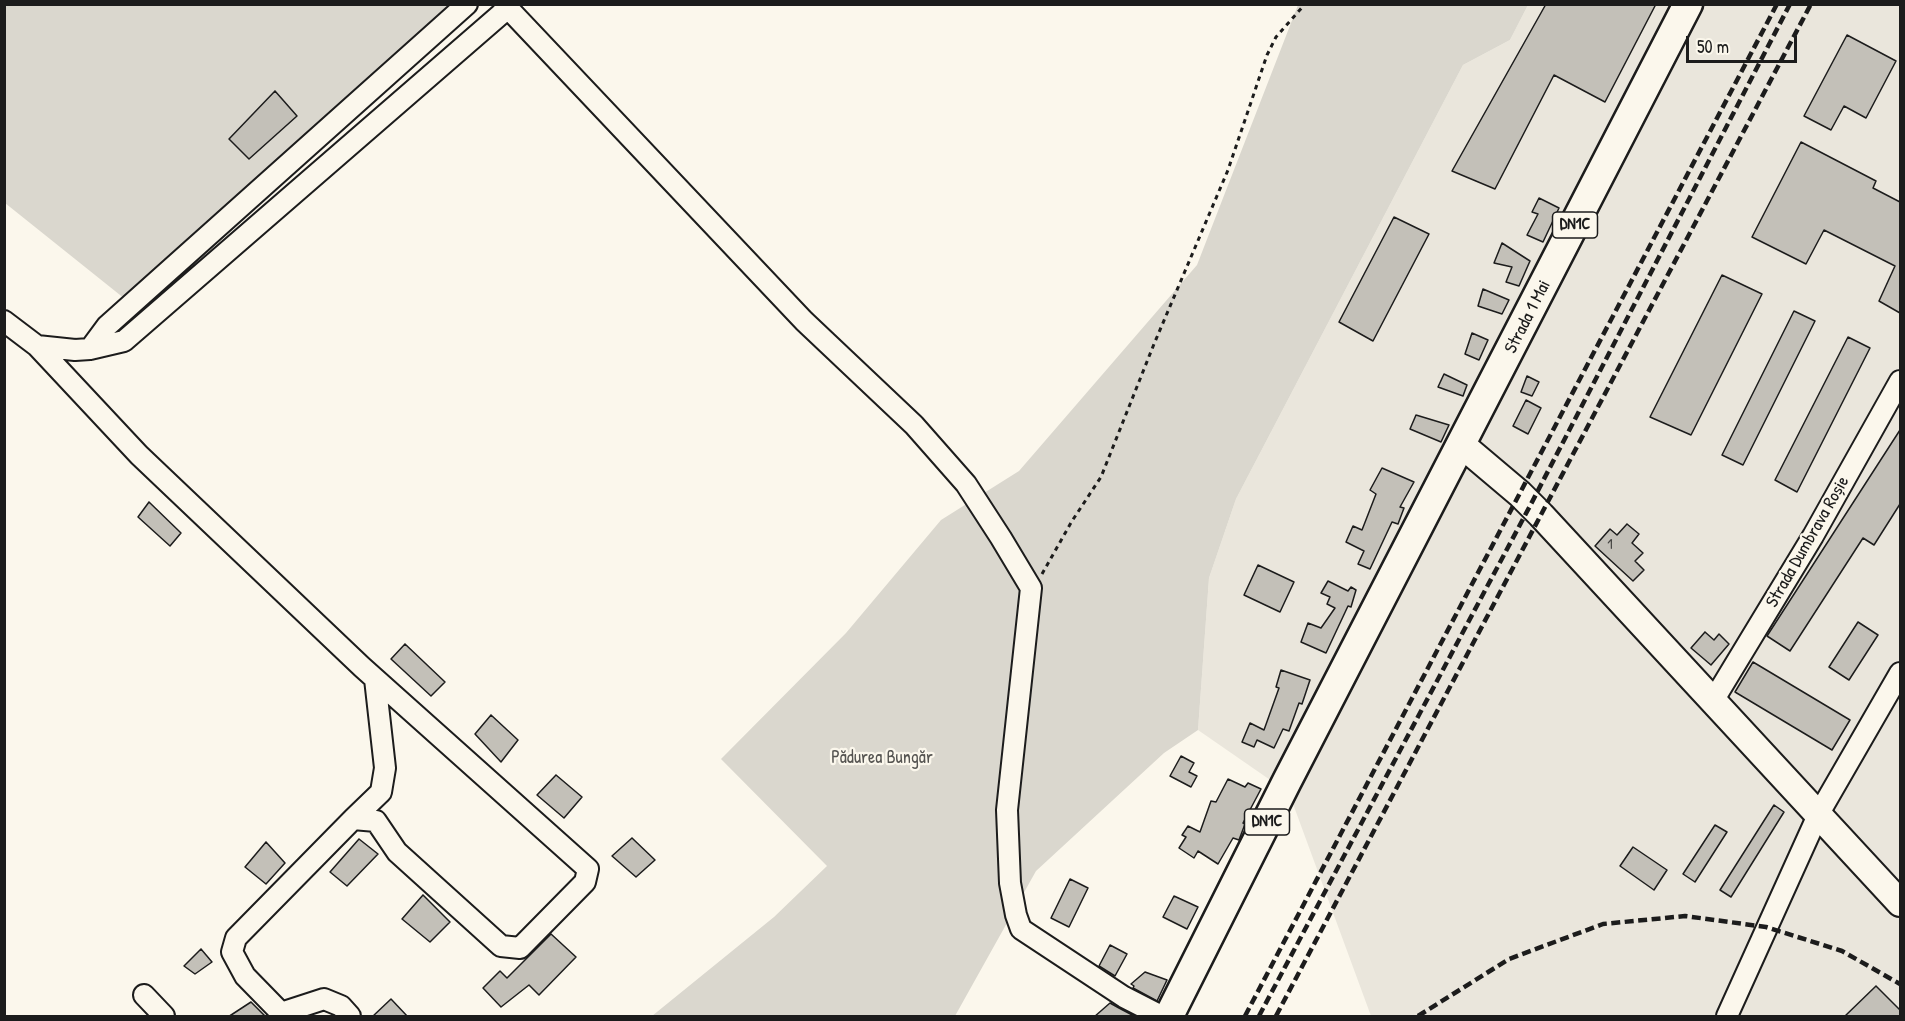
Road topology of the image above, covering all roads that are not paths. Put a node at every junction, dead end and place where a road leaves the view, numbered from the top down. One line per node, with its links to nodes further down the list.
1 (466, 4): 6 (street)
2 (1688, 4): 8 (highway, Strada 1 Mai / DN1C)
3 (506, 6): 6 (street); 19 (street)
4 (4, 321): 5 (street)
5 (37, 346): 6 (street); 10 (street)
6 (90, 349)
7 (1900, 381): 11 (street, Strada Dumbrava Roșie)
8 (1462, 445): 11 (main road); 20 (highway, Strada 1 Mai / DN1C)
9 (1900, 674): 12 (street)
10 (375, 680): 13 (street); 13 (street)
11 (1713, 701): 12 (main road)
12 (1818, 815): 14 (main road); 21 (street)
13 (353, 819): 16 (street)
14 (1900, 903)
15 (144, 995): 17 (street)
16 (282, 1015): 18 (street)
17 (164, 1017)
18 (350, 1017)
19 (1161, 1017)
20 (1169, 1017)
21 (1727, 1017)

